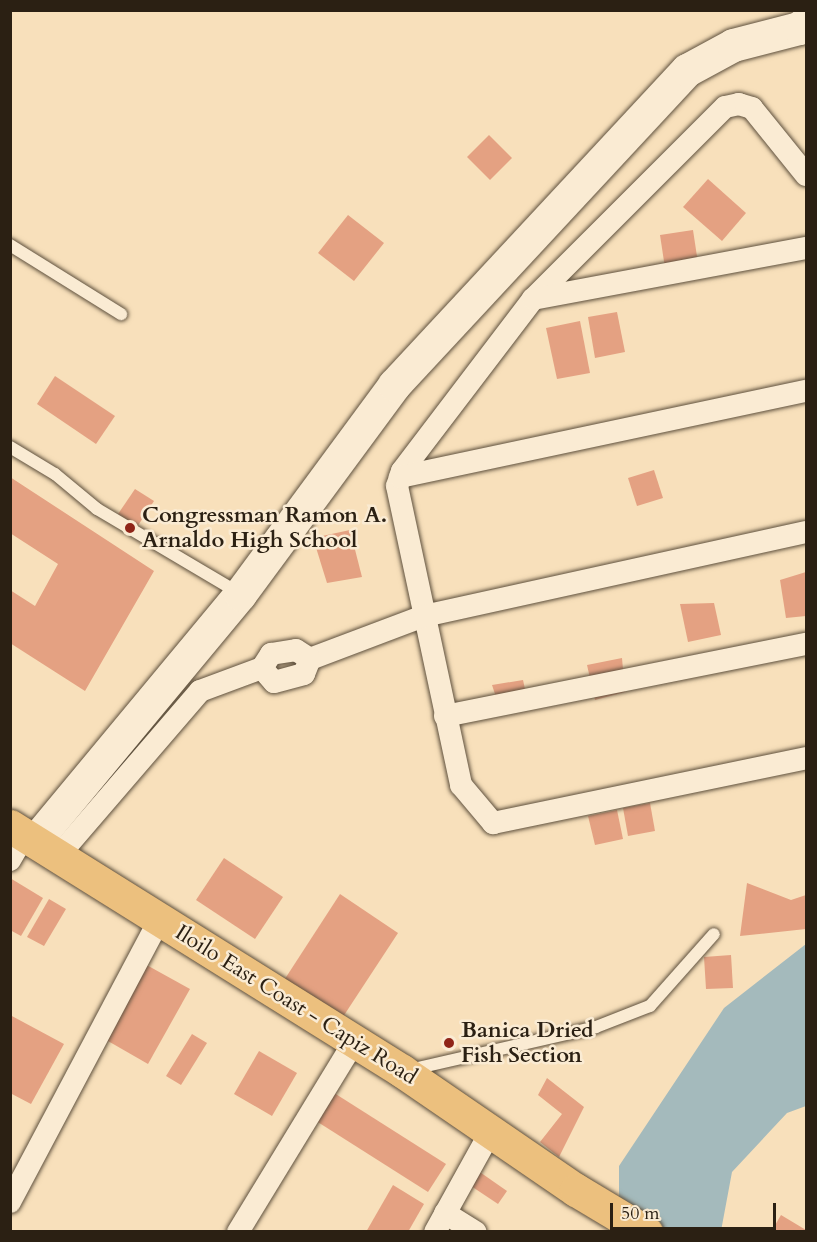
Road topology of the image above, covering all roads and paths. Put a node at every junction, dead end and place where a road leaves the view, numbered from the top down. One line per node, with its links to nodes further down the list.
1 (807, 22): 11 (street)
2 (807, 175): 5 (street)
3 (10, 245): 6 (lane)
4 (807, 248): 5 (street)
5 (533, 299): 9 (street)
6 (121, 314)
7 (807, 391): 9 (street)
8 (10, 447): 11 (lane)
9 (400, 477): 12 (street)
10 (807, 532): 12 (street)
11 (240, 594): 16 (street)
12 (424, 616): 14 (street); 16 (street)
13 (807, 644): 14 (street)
14 (445, 716): 15 (street)
15 (807, 758)
16 (28, 843): 17 (main road, Iloilo East Coast - Capiz Road)
17 (160, 918): 19 (main road, Iloilo East Coast - Capiz Road); 22 (street)
18 (714, 934): 20 (lane)
19 (354, 1041): 20 (main road, Iloilo East Coast - Capiz Road); 24 (street)
20 (402, 1071): 21 (main road, Iloilo East Coast - Capiz Road)
21 (491, 1131): 23 (street); 26 (main road, Iloilo East Coast - Capiz Road)
22 (10, 1202)
23 (440, 1222): 25 (street)
24 (240, 1231)
25 (475, 1232)
26 (646, 1232)

